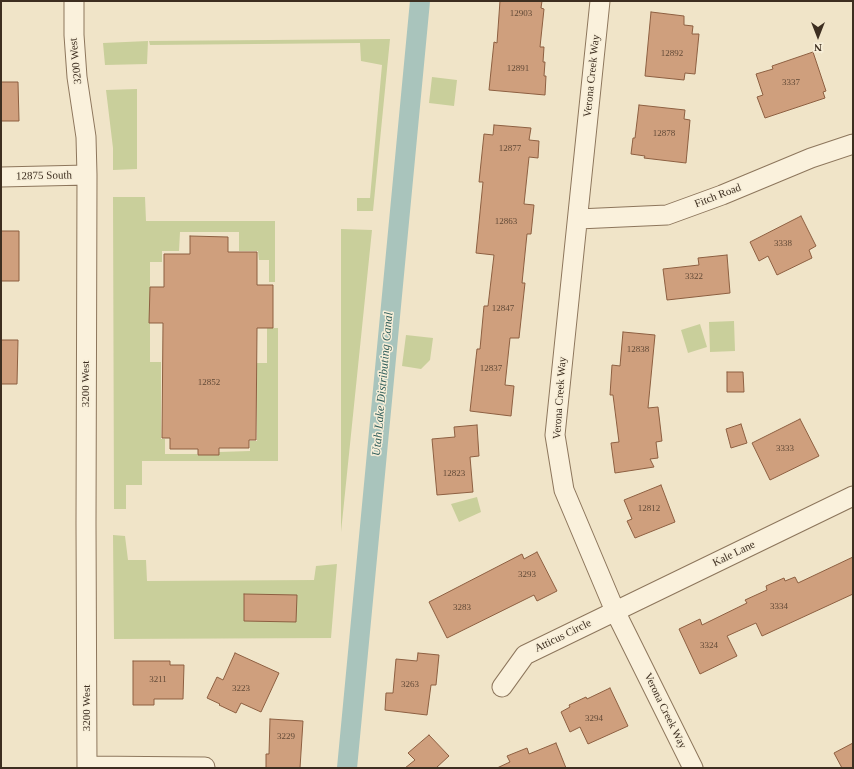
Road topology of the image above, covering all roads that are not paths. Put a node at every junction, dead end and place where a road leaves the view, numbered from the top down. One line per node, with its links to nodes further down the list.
1 (74, 1): 4 (street, 3200 West)
2 (600, 1): 6 (street, Verona Creek Way)
3 (853, 144): 6 (street, Fitch Road)
4 (87, 175): 5 (street, 12875 South); 10 (street, 3200 West)
5 (1, 177)
6 (578, 219): 8 (street, Verona Creek Way)
7 (853, 496): 8 (street, Kale Lane)
8 (615, 611): 9 (street, Atticus Circle); 12 (street, Verona Creek Way)
9 (502, 688)
10 (87, 767): 11 (street)
11 (205, 767)
12 (693, 768)

